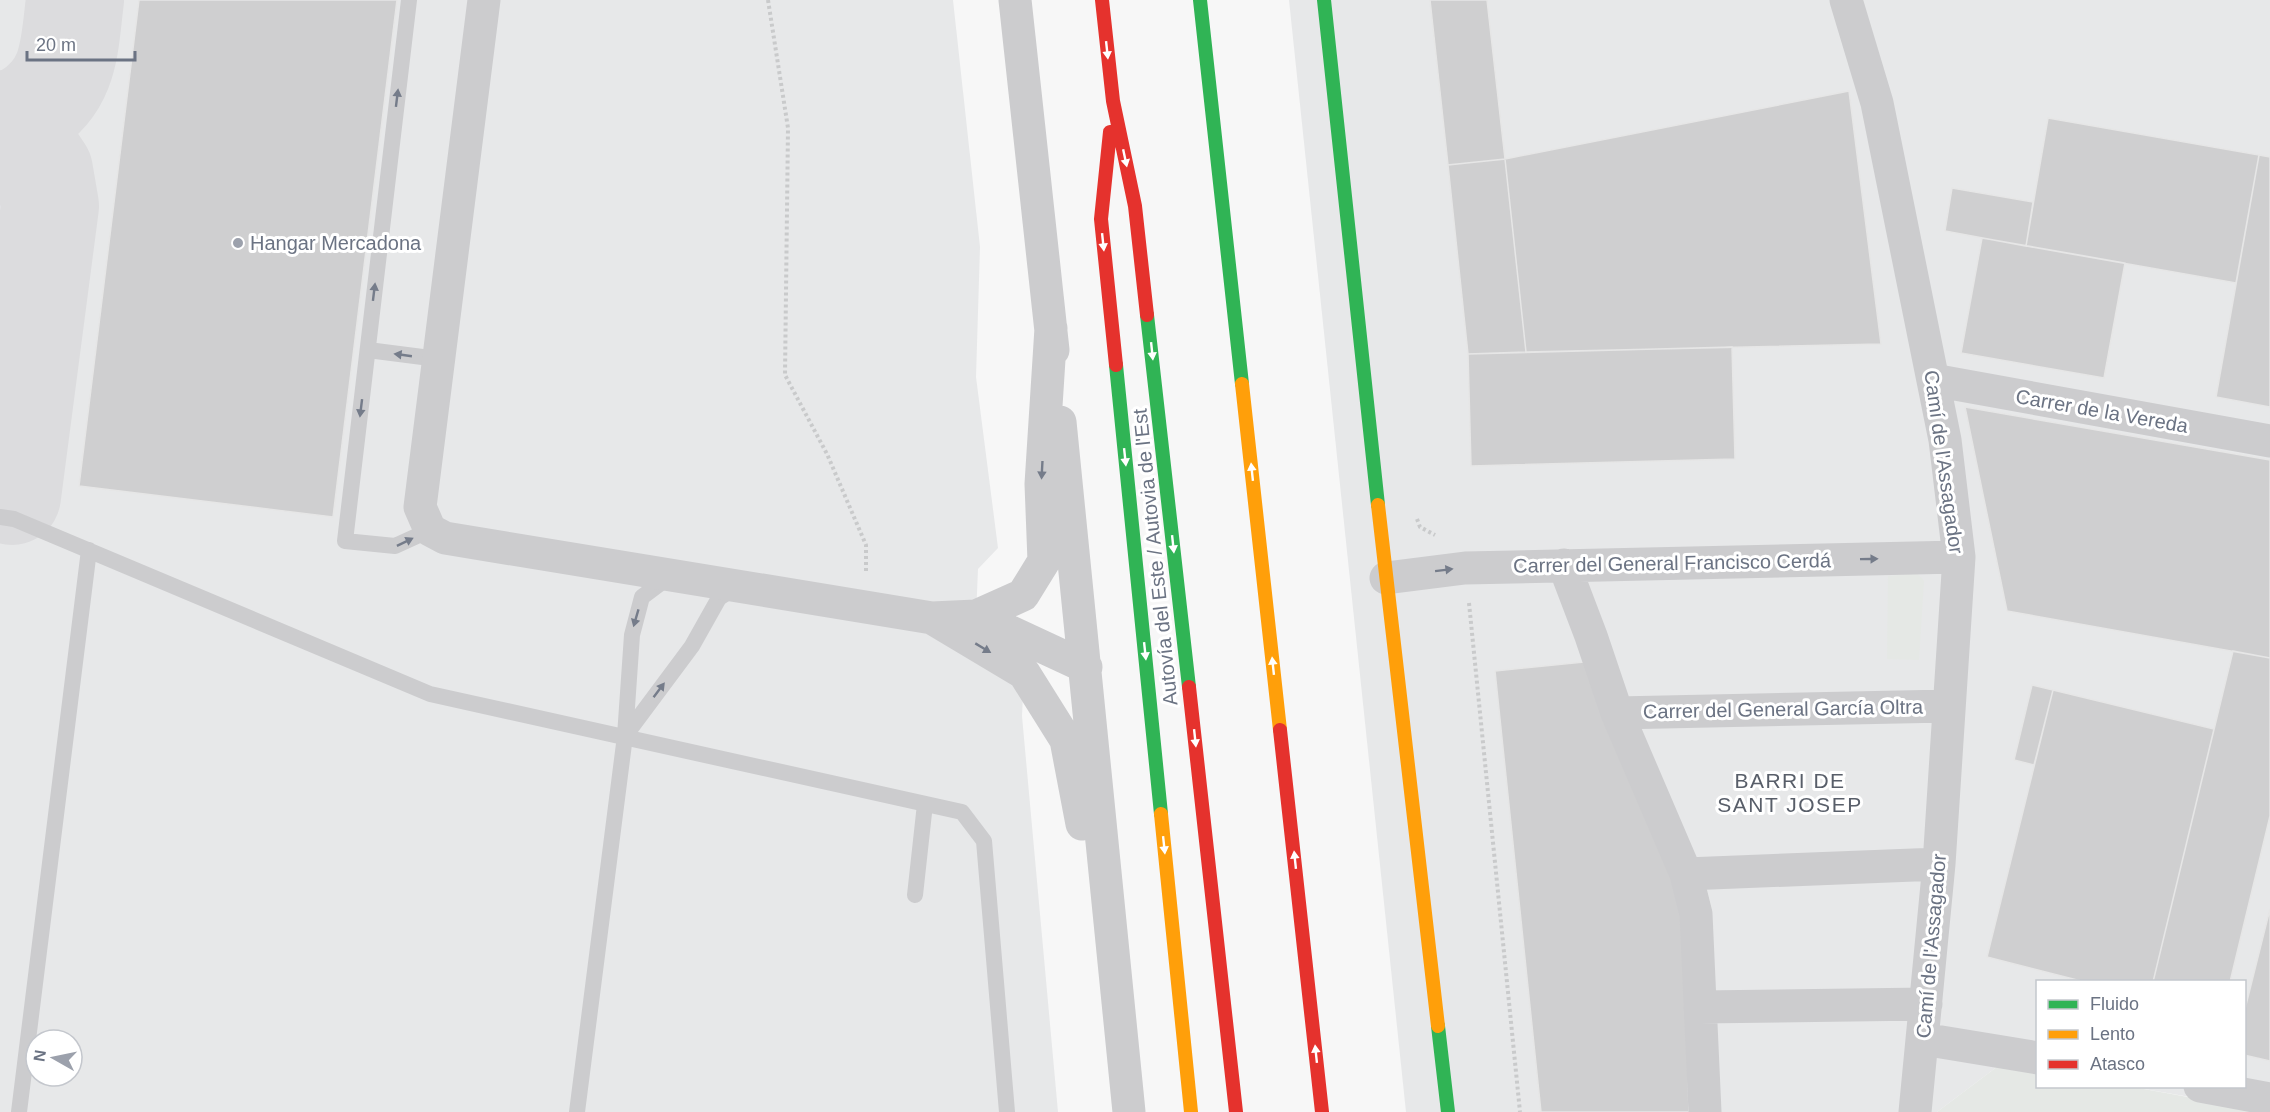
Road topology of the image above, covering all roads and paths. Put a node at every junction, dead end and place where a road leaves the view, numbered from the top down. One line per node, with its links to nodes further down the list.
1 (409, 0): 11 (lane, one-way to 1)
2 (484, 0): 12 (street)
3 (768, 0): 23 (path)
4 (1015, 0): 10 (street)
5 (1102, 0): 9 (main road, Autovía del Este / Autovia de l'Est, one-way to 9)
6 (1200, 0): 47 (main road, one-way to 6)
7 (1324, 0): 21 (main road)
8 (1846, 0): 13 (street, Camí de l'Assagador)
9 (1113, 100): 45 (main road, one-way to 45); 46 (main road, Autovía del Este / Autovia de l'Est, one-way to 46)
10 (1050, 328): 24 (street, one-way to 24); 26 (street)
11 (368, 350): 12 (lane, one-way to 11); 16 (lane, one-way to 16)
12 (438, 359): 16 (street)
13 (1934, 380): 14 (street, Carrer de la Vereda); 18 (street, Camí de l'Assagador)
14 (2270, 441)
15 (0, 517): 17 (lane)
16 (430, 530): 20 (street)
17 (89, 550): 29 (lane); 41 (lane)
18 (1959, 557): 19 (street, Carrer del General Francisco Cerdá, one-way to 18); 27 (street, Camí de l'Assagador)
19 (1564, 565): 21 (street, Carrer del General Francisco Cerdá, one-way to 19); 28 (street)
20 (671, 575): 22 (street); 29 (lane, one-way to 29)
21 (1386, 578): 48 (main road)
22 (737, 586): 23 (street); 29 (lane, one-way to 22)
23 (867, 607): 25 (street)
24 (976, 616): 25 (street); 26 (street)
25 (932, 618): 36 (street, one-way to 36)
26 (1086, 667): 36 (street)
27 (1948, 706): 28 (street, Carrer del General García Oltra); 31 (street, Camí de l'Assagador)
28 (1617, 713): 32 (street)
29 (625, 736): 30 (lane); 42 (lane)
30 (925, 804): 33 (lane); 43 (lane)
31 (1940, 864): 32 (street); 34 (street, Camí de l'Assagador)
32 (1686, 874): 35 (street)
33 (915, 894)
34 (1926, 1004): 35 (street); 37 (street, Camí de l'Assagador)
35 (1700, 1007): 49 (street)
36 (1121, 1029): 44 (street)
37 (1923, 1039): 38 (street); 50 (street, Camí de l'Assagador)
38 (2036, 1058)
39 (2211, 1088): 40 (street)
40 (2270, 1099)
41 (19, 1112)
42 (576, 1112)
43 (1007, 1112)
44 (1129, 1112)
45 (1191, 1112)
46 (1236, 1112)
47 (1322, 1112)
48 (1448, 1112)
49 (1705, 1112)
50 (1915, 1112)

